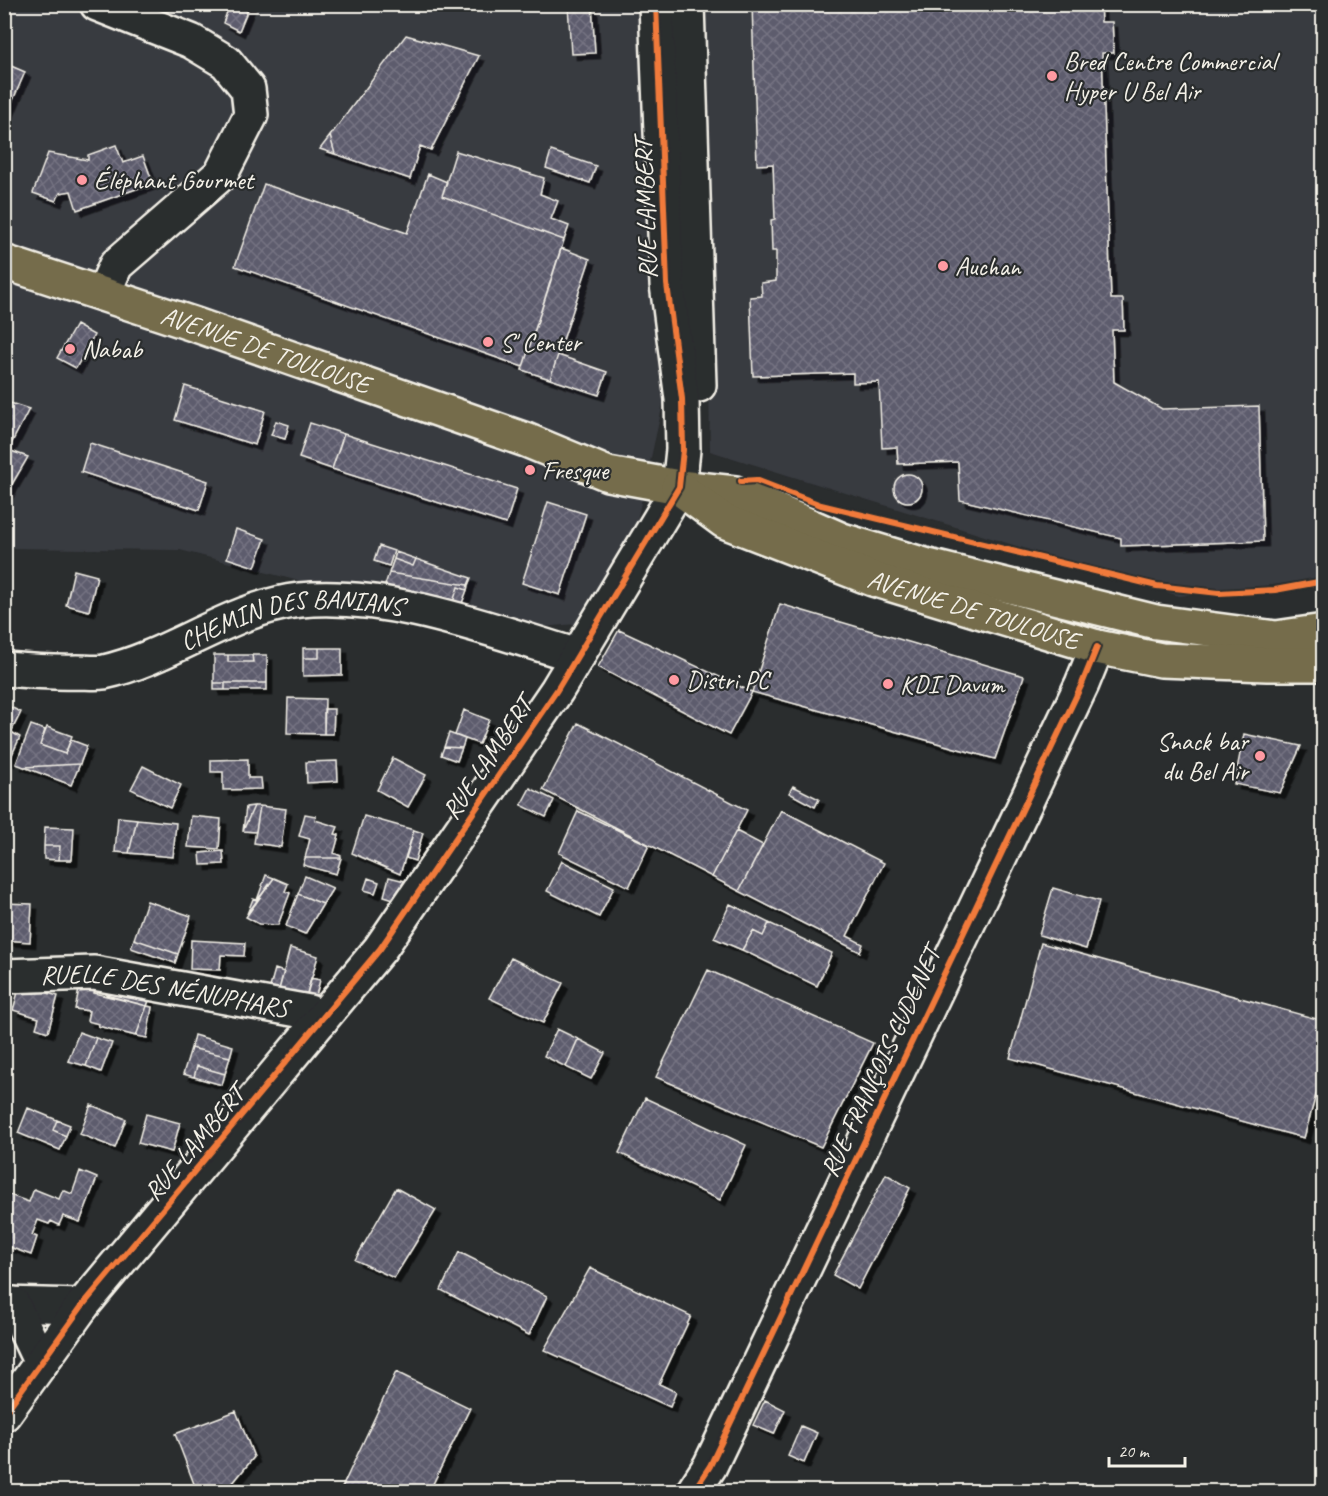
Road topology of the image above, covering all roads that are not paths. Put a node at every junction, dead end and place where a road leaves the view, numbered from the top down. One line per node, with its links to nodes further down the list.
1 (97, 4): 5 (street)
2 (656, 4): 6 (street, RUE LAMBERT)
3 (687, 4): 6 (street, RUE LAMBERT)
4 (4, 262): 5 (main road, AVENUE DE TOULOUSE)
5 (103, 294): 7 (main road, AVENUE DE TOULOUSE)
6 (683, 450): 7 (street, RUE LAMBERT)
7 (679, 487): 8 (main road, AVENUE DE TOULOUSE); 10 (main road, AVENUE DE TOULOUSE); 11 (street, RUE LAMBERT)
8 (1156, 622): 9 (main road, AVENUE DE TOULOUSE); 10 (main road)
9 (1323, 630)
10 (1097, 647): 12 (main road, AVENUE DE TOULOUSE); 20 (street, RUE FRANÇOIS CUDENET)
11 (578, 656): 13 (street, CHEMIN DES BANIANS); 15 (street, RUE LAMBERT)
12 (1323, 664)
13 (4, 669)
14 (4, 976): 15 (street, RUELLE DES NÉNUPHARS)
15 (321, 1020): 17 (street, RUE LAMBERT)
16 (9, 1304): 17 (street); 18 (street)
17 (82, 1306): 18 (street, RUE LAMBERT)
18 (42, 1363): 19 (street, RUE LAMBERT)
19 (4, 1414)
20 (693, 1491)

